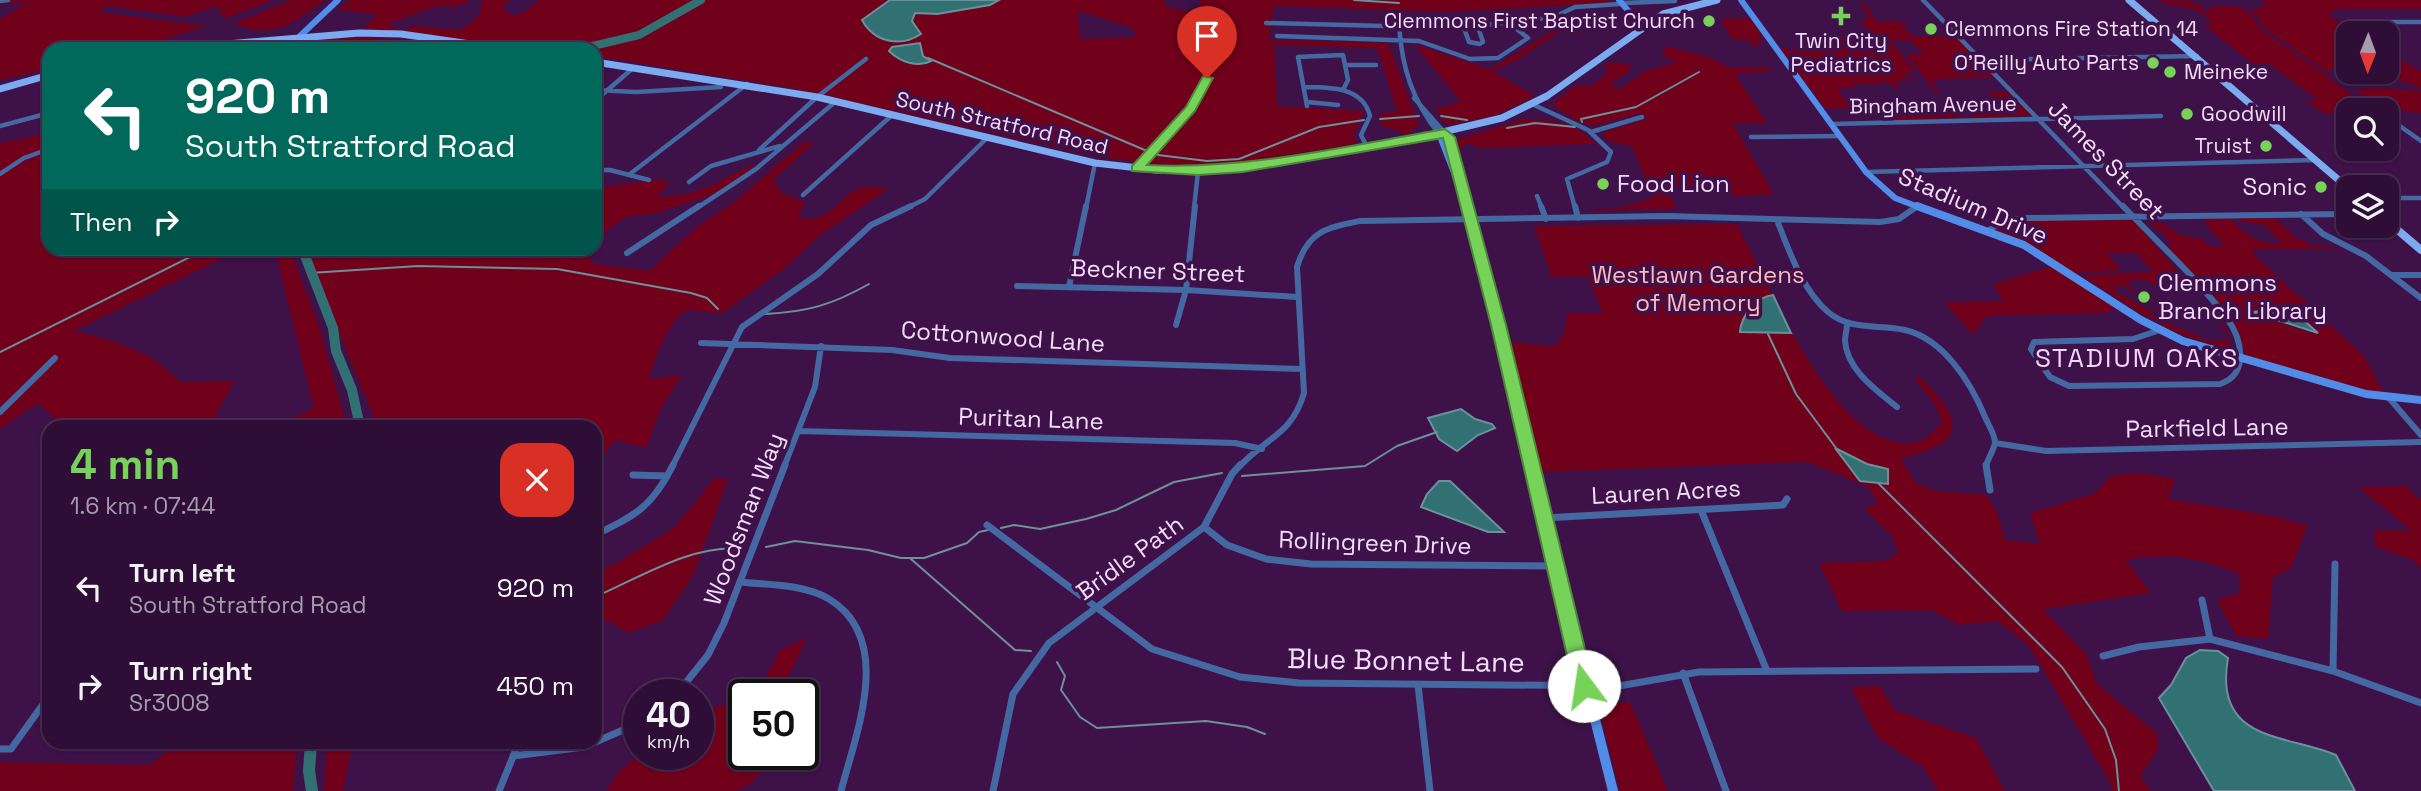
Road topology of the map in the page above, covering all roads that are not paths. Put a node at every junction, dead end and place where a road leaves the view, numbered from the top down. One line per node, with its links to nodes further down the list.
1 (8, 0): 8 (street)
2 (338, 0): 21 (main road)
3 (1717, 0): 10 (main road, South Stratford Road)
4 (1741, 0): 51 (main road, Stadium Drive)
5 (1923, 0): 29 (street, James Street)
6 (2129, 0): 12 (main road)
7 (2136, 0): 12 (main road)
8 (0, 1)
9 (1675, 1): 11 (street)
10 (1703, 1): 13 (main road, South Stratford Road)
11 (1621, 2): 13 (main road); 17 (street)
12 (2155, 20): 27 (main road)
13 (1652, 21): 44 (main road, South Stratford Road)
14 (2399, 22): 15 (street)
15 (2421, 22)
16 (1266, 23): 18 (street)
17 (1509, 23): 19 (street); 23 (street)
18 (1399, 25): 20 (street); 23 (street)
19 (1478, 27): 20 (street); 20 (street)
20 (1464, 28)
21 (300, 36): 24 (main road); 25 (street); 26 (main road)
22 (1277, 36): 23 (street)
23 (1400, 40): 55 (street)
24 (242, 42)
25 (298, 42)
26 (452, 42)
27 (2197, 56): 29 (street); 64 (main road)
28 (866, 60): 42 (street)
29 (1983, 60): 50 (street, James Street)
30 (602, 63): 33 (main road, South Stratford Road)
31 (1345, 65): 32 (street); 38 (street); 40 (street)
32 (1376, 65)
33 (633, 68): 36 (main road, South Stratford Road); 41 (street)
34 (1207, 70): 67 (street)
35 (42, 77): 39 (main road)
36 (747, 84): 42 (main road, South Stratford Road); 72 (street)
37 (721, 87): 41 (street)
38 (1305, 87): 40 (street); 45 (street)
39 (0, 89)
40 (1343, 90): 61 (street)
41 (604, 91)
42 (817, 97): 43 (main road, South Stratford Road); 62 (street)
43 (835, 102): 47 (main road, South Stratford Road); 60 (street)
44 (1532, 104): 54 (street); 55 (main road, South Stratford Road)
45 (1339, 105)
46 (42, 115): 53 (street)
47 (891, 116): 58 (main road, South Stratford Road); 76 (street)
48 (2161, 116): 50 (street, Bingham Avenue)
49 (1642, 117): 54 (street)
50 (2040, 118): 51 (street, Bingham Avenue); 66 (street, James Street)
51 (1832, 124): 56 (main road, Stadium Drive)
52 (2399, 125): 59 (street)
53 (0, 126)
54 (1591, 132): 84 (street)
55 (1442, 133): 61 (main road, South Stratford Road); 87 (main road)
56 (1841, 136): 57 (street); 70 (main road, Stadium Drive)
57 (1751, 137)
58 (988, 138): 65 (main road, South Stratford Road); 103 (street)
59 (2421, 141)
60 (784, 145): 62 (street); 91 (street)
61 (1367, 147): 69 (main road, South Stratford Road)
62 (759, 150): 75 (street)
63 (42, 152): 71 (street)
64 (2316, 160): 66 (street); 73 (main road)
65 (1094, 163): 67 (main road, South Stratford Road); 95 (street)
66 (2084, 164): 70 (street); 83 (street, James Street)
67 (1137, 169): 69 (main road, South Stratford Road)
68 (602, 171): 72 (street)
69 (1198, 172): 96 (street)
70 (1866, 172): 80 (main road, Stadium Drive)
71 (0, 174)
72 (630, 174): 74 (street)
73 (2336, 178)
74 (649, 180)
75 (689, 182)
76 (803, 195)
77 (1537, 196): 85 (street)
78 (2399, 198): 79 (street)
79 (2421, 198)
80 (1916, 207): 86 (street, Bridle Path); 88 (main road, Stadium Drive)
81 (2301, 214): 82 (street); 83 (street); 92 (street)
82 (2336, 214)
83 (2132, 216): 88 (street); 106 (street, James Street)
84 (1578, 218): 85 (street, Bridle Path); 86 (street, Bridle Path)
85 (1546, 219): 87 (street, Bridle Path)
86 (1777, 220): 99 (street)
87 (1470, 221): 97 (street, Bridle Path); 122 (main road)
88 (1987, 230): 101 (main road, Stadium Drive)
89 (2399, 231): 90 (main road)
90 (2421, 250)
91 (627, 253)
92 (2391, 275): 93 (street); 98 (street)
93 (2421, 275)
94 (1017, 286): 95 (street, Beckner Street)
95 (1069, 287): 96 (street, Beckner Street)
96 (1186, 290): 97 (street, Beckner Street); 100 (street)
97 (1297, 297): 107 (street, Bridle Path)
98 (2421, 298)
99 (1847, 324): 110 (street); 115 (street)
100 (1176, 325)
101 (2160, 330): 106 (main road, Stadium Drive); 106 (street)
102 (701, 342): 103 (street, Cottonwood Lane)
103 (732, 343): 104 (street, Cottonwood Lane); 118 (street)
104 (821, 346): 107 (street, Cottonwood Lane); 112 (street, Woodsman Way)
105 (55, 358): 111 (street)
106 (2238, 359): 108 (main road, Stadium Drive)
107 (1302, 369): 116 (street, Bridle Path)
108 (2389, 398): 109 (main road, Stadium Drive); 113 (street)
109 (2421, 400)
110 (1897, 407)
111 (0, 412)
112 (799, 431): 116 (street, Puritan Lane); 128 (street, Woodsman Way)
113 (2421, 435)
114 (2421, 442): 115 (street, Parkfield Lane)
115 (1995, 443): 119 (street)
116 (1262, 449): 124 (street, Bridle Path)
117 (632, 475): 118 (street)
118 (667, 476): 125 (street)
119 (1990, 490)
120 (1787, 499): 121 (street, Lauren Acres)
121 (1701, 510): 122 (street, Lauren Acres); 134 (street)
122 (1543, 518): 127 (main road)
123 (987, 525): 130 (street, Blue Bonnet Lane)
124 (1204, 527): 127 (street, Rollingreen Drive); 130 (street, Bridle Path)
125 (602, 532)
126 (2335, 564): 135 (street)
127 (1554, 566): 139 (main road)
128 (740, 582): 137 (street, Woodsman Way); 149 (street)
129 (2202, 600): 131 (street)
130 (1095, 607): 138 (street, Blue Bonnet Lane); 150 (street, Bridle Path)
131 (2210, 639): 132 (street); 135 (street)
132 (2103, 656)
133 (2036, 669): 134 (street, Blue Bonnet Lane)
134 (1767, 671): 136 (street, Blue Bonnet Lane)
135 (2333, 671): 140 (street)
136 (1683, 673): 139 (street, Blue Bonnet Lane); 153 (street)
137 (689, 679)
138 (1418, 685): 139 (street, Blue Bonnet Lane); 151 (street)
139 (1584, 686): 152 (main road)
140 (2421, 703)
141 (42, 706): 144 (street)
142 (623, 730): 143 (street)
143 (602, 739)
144 (0, 749)
145 (516, 749): 147 (street)
146 (568, 749): 147 (street)
147 (513, 756): 148 (street)
148 (499, 791)
149 (841, 791)
150 (993, 791)
151 (1430, 791)
152 (1613, 791)
153 (1726, 791)

